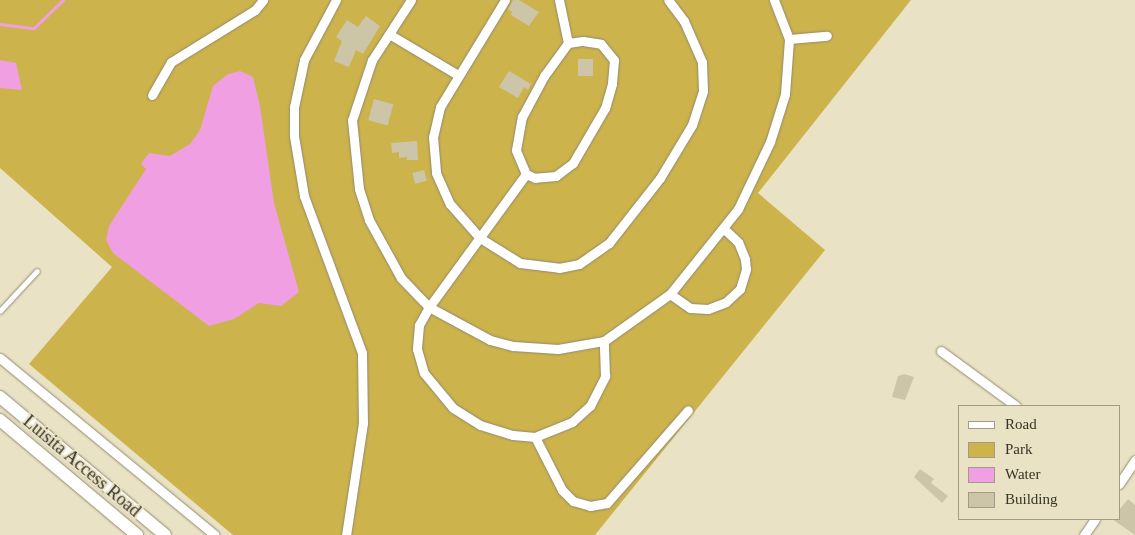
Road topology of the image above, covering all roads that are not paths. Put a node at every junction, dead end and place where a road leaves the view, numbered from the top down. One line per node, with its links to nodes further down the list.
1 (263, 0): 13 (street)
2 (336, 0): 35 (street)
3 (411, 0): 8 (street)
4 (505, 0): 12 (street)
5 (559, 0): 11 (street)
6 (668, 0): 16 (street)
7 (774, 0): 10 (street)
8 (389, 34): 12 (street); 19 (street)
9 (827, 36): 10 (street)
10 (789, 39): 15 (street)
11 (568, 43): 14 (street); 14 (street)
12 (458, 75): 16 (street)
13 (152, 95)
14 (526, 174): 16 (street)
15 (724, 229): 18 (street); 18 (street)
16 (480, 238): 19 (street)
17 (37, 271): 20 (lane)
18 (670, 294): 21 (street)
19 (429, 307): 21 (street); 28 (street)
20 (0, 311)
21 (604, 341): 28 (street)
22 (941, 351): 25 (street)
23 (0, 358): 34 (street)
24 (0, 397): 33 (main road, Luisita Access Road)
25 (1015, 405)
26 (688, 410): 28 (street)
27 (0, 420): 32 (main road, Luisita Access Road)
28 (535, 437)
29 (1135, 460): 30 (street)
30 (1120, 482)
31 (1095, 520): 36 (street)
32 (137, 535)
33 (165, 535)
34 (215, 535)
35 (346, 535)
36 (1084, 535)

